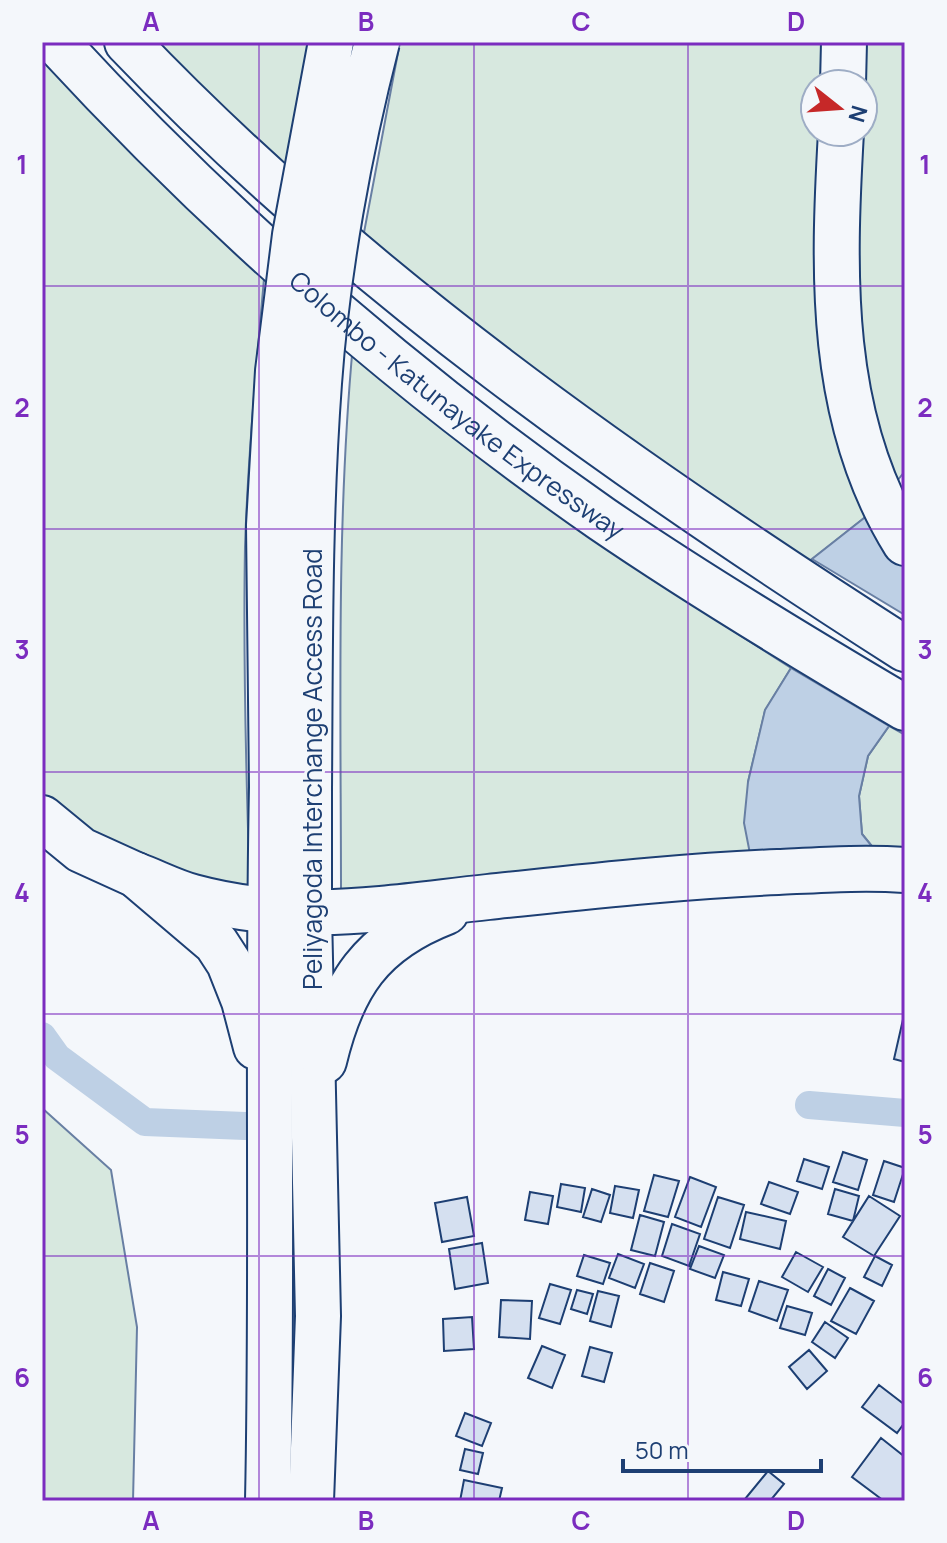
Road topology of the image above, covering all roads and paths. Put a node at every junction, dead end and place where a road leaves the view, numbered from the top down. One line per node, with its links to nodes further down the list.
1 (56, 42): 10 (highway, Colombo - Katunayake Expressway)
2 (127, 42): 9 (highway, Colombo - Katunayake Expressway)
3 (331, 42): 11 (highway, Peliyagoda Interchange Access Road, bridge)
4 (377, 42): 11 (highway, Peliyagoda Interchange Access Road, bridge)
5 (844, 42): 6 (highway)
6 (843, 68)
7 (840, 148): 8 (highway)
8 (905, 543)
9 (905, 649)
10 (905, 708)
11 (290, 788): 16 (highway, Peliyagoda Interchange Access Road)
12 (42, 818): 14 (highway)
13 (889, 869): 15 (highway)
14 (136, 875): 16 (highway); 18 (highway)
15 (511, 894): 16 (highway); 17 (highway)
16 (289, 912): 17 (highway, Peliyagoda Interchange Access Road); 18 (highway, Peliyagoda Interchange Access Road)
17 (314, 1102): 20 (highway, Peliyagoda Interchange Access Road)
18 (271, 1104): 19 (highway, Peliyagoda Interchange Access Road)
19 (268, 1501)
20 (311, 1501)

